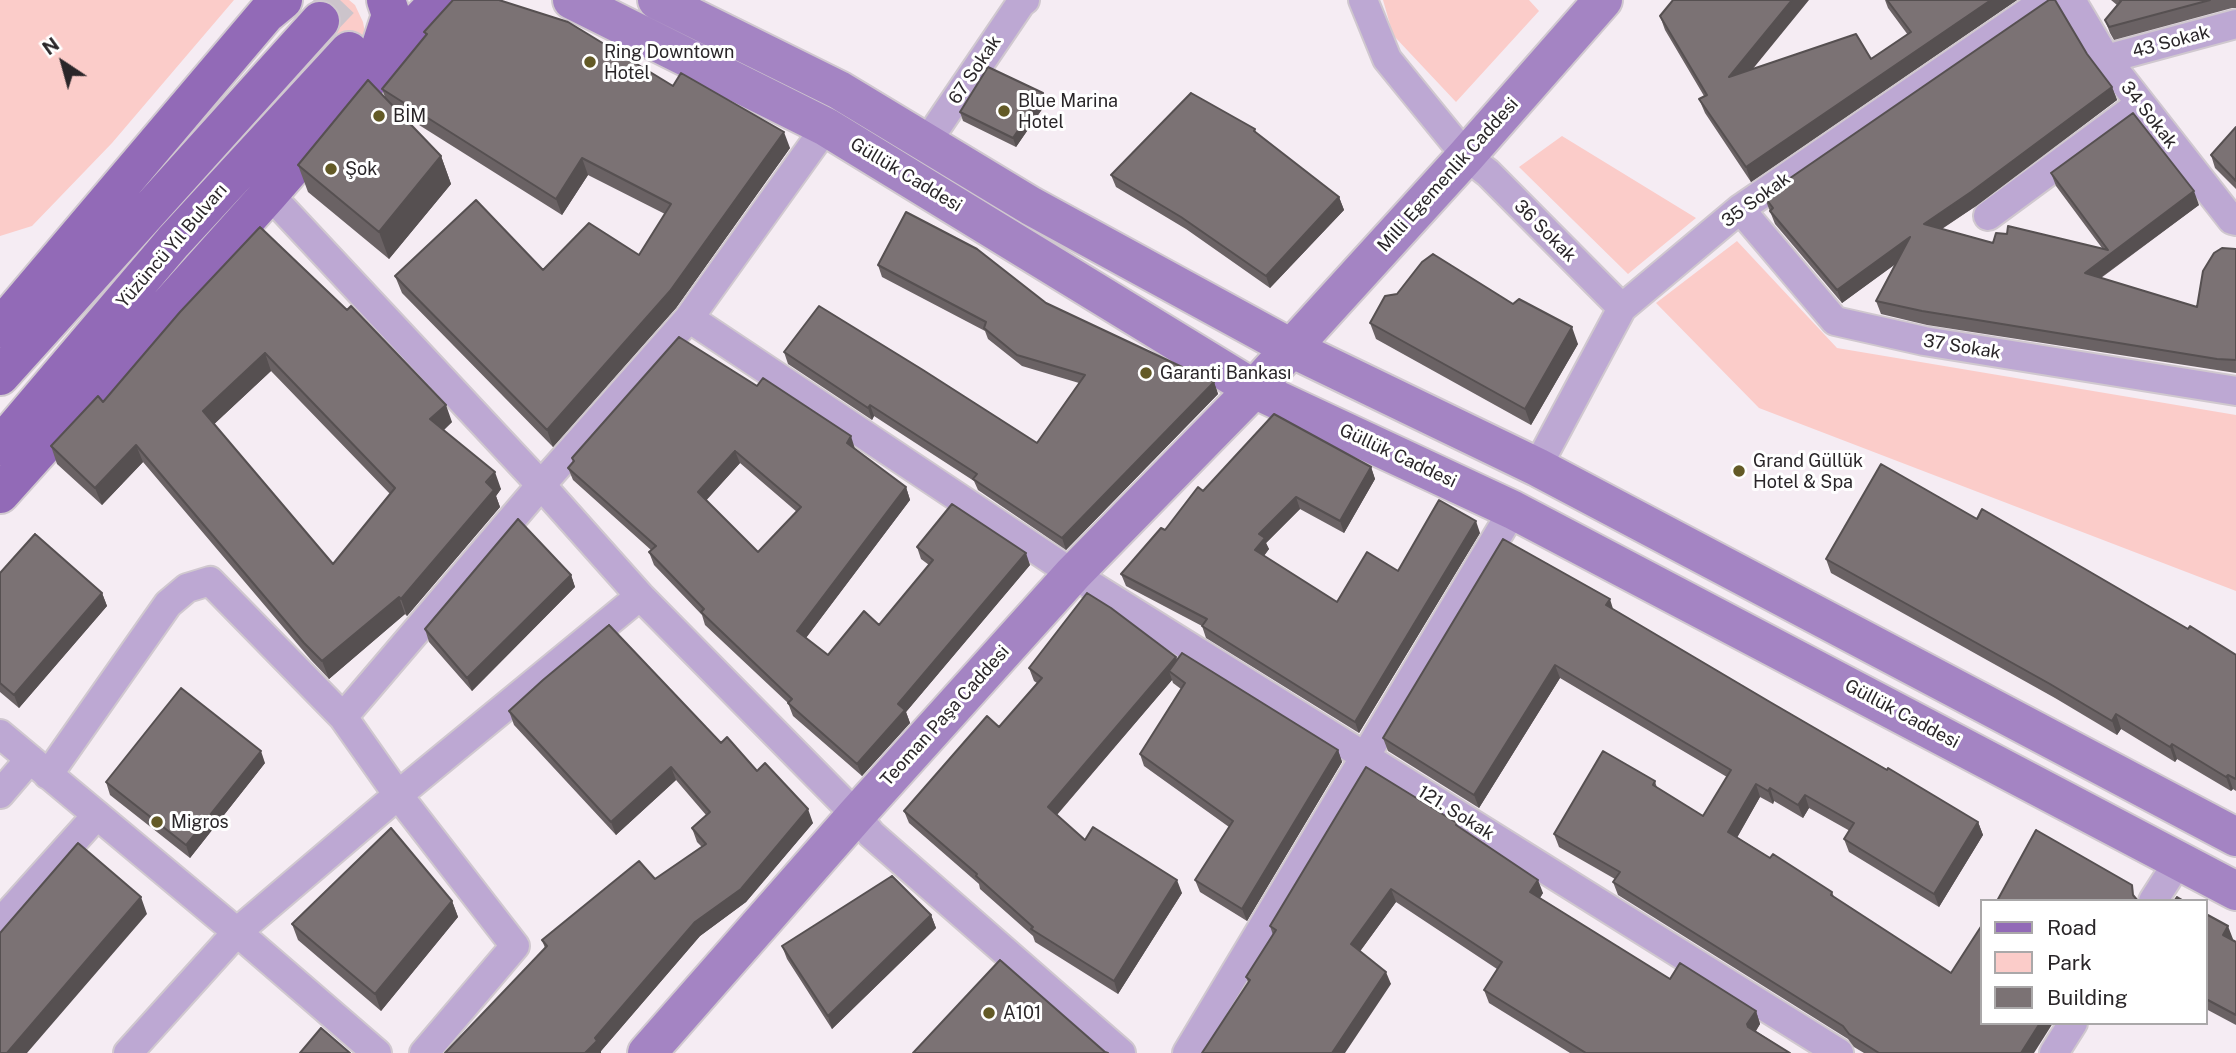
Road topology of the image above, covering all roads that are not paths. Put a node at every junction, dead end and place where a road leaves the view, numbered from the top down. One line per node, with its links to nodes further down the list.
1 (386, 0): 14 (main road)
2 (415, 0): 14 (main road)
3 (440, 0): 14 (main road)
4 (572, 0): 16 (main road, Güllük Caddesi)
5 (657, 0): 17 (main road)
6 (1025, 0): 17 (street, 67 Sokak)
7 (1363, 0): 18 (street, 36 Sokak)
8 (1603, 0): 18 (main road, Milli Egemenlik Caddesi)
9 (2046, 0): 20 (street, 35 Sokak)
10 (2071, 0): 13 (street, 34 Sokak)
11 (286, 7): 25 (main road); 27 (main road)
12 (2236, 24): 13 (street, 43 Sokak)
13 (2106, 59): 15 (street, 34 Sokak)
14 (370, 62): 19 (main road); 30 (main road, Yüzüncü Yıl Bulvarı)
15 (2140, 104): 21 (street); 22 (street, 34 Sokak)
16 (826, 127): 24 (street); 28 (main road, Güllük Caddesi)
17 (926, 143): 26 (main road)
18 (1466, 156): 23 (street, 36 Sokak); 26 (main road, Milli Egemenlik Caddesi)
19 (269, 194): 32 (street); 33 (main road)
20 (1740, 209): 23 (street, 35 Sokak); 29 (street, 37 Sokak)
21 (1988, 216)
22 (2236, 221)
23 (1622, 308): 31 (street, 35 Sokak)
24 (689, 318): 32 (street); 35 (street, 121. Sokak)
25 (0, 327)
26 (1292, 348): 28 (main road, Milli Egemenlik Caddesi); 31 (main road)
27 (0, 376)
28 (1254, 389): 34 (main road, Güllük Caddesi); 35 (main road, Teoman Paşa Caddesi)
29 (2236, 391)
30 (0, 446)
31 (1537, 467): 45 (main road)
32 (541, 485): 36 (street); 37 (street)
33 (0, 494)
34 (1514, 510): 39 (street); 46 (main road, Güllük Caddesi)
35 (1073, 574): 39 (street, 121. Sokak); 44 (main road, Teoman Paşa Caddesi)
36 (640, 596): 42 (street); 44 (street)
37 (343, 717): 40 (street); 42 (street)
38 (0, 734): 40 (street)
39 (1366, 756): 57 (street); 58 (street, 121. Sokak)
40 (39, 767): 41 (street); 43 (street)
41 (0, 794)
42 (398, 795): 50 (street); 54 (street)
43 (97, 815): 49 (street); 50 (street)
44 (856, 816): 55 (main road, Teoman Paşa Caddesi); 56 (street)
45 (2236, 837)
46 (2178, 862): 47 (main road, Güllük Caddesi); 48 (street)
47 (2236, 891)
48 (2154, 899)
49 (0, 923)
50 (237, 932): 52 (street); 53 (street)
51 (2072, 1025): 59 (street)
52 (128, 1053)
53 (377, 1053)
54 (424, 1053)
55 (647, 1053)
56 (1121, 1053)
57 (1188, 1053)
58 (1839, 1053)
59 (2054, 1053)

